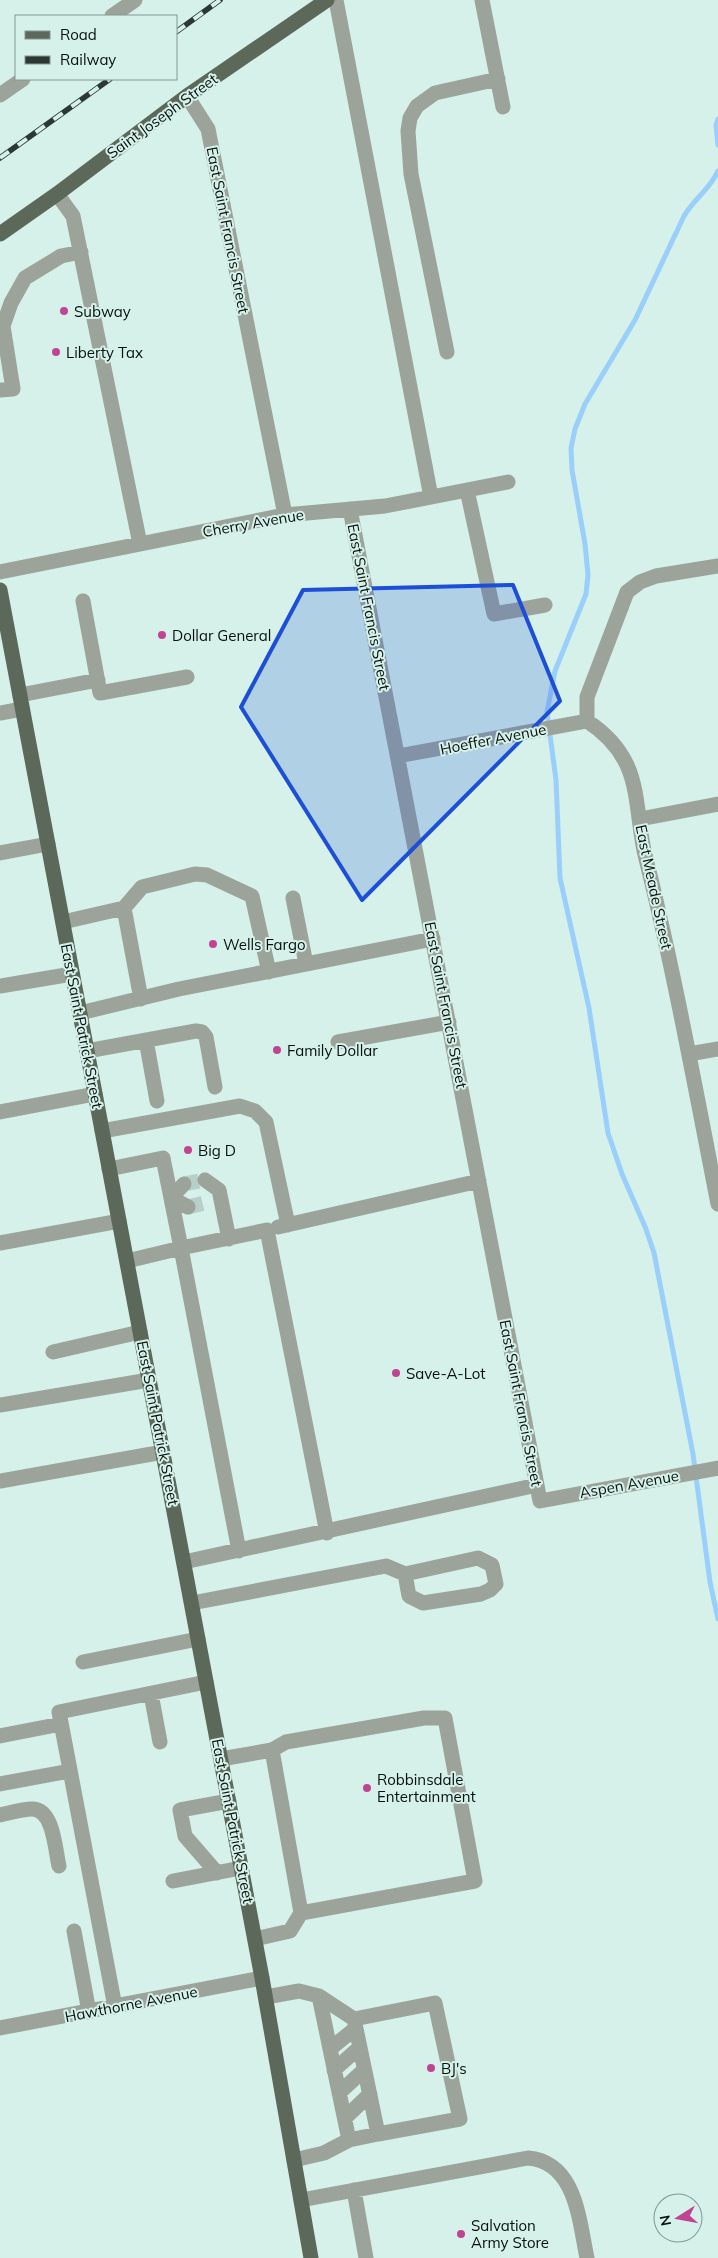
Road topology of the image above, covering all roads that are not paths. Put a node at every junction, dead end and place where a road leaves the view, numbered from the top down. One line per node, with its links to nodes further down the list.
1 (135, 0): 5 (street)
2 (327, 0): 9 (main road, Saint Joseph Street)
3 (336, 0): 18 (street)
4 (482, 0): 6 (street)
5 (113, 15)
6 (498, 79): 10 (street); 14 (street)
7 (22, 80): 8 (street)
8 (0, 95)
9 (187, 96): 11 (main road, Saint Joseph Street); 20 (street, East Saint Francis Street)
10 (503, 107)
11 (58, 194): 12 (main road, Saint Joseph Street); 13 (street)
12 (0, 234)
13 (81, 252): 15 (street); 21 (street)
14 (447, 352)
15 (0, 390)
16 (508, 482): 17 (street, Cherry Avenue)
17 (466, 490): 18 (street, Cherry Avenue); 26 (street)
18 (431, 497): 19 (street, Cherry Avenue)
19 (350, 509): 20 (street, Cherry Avenue); 32 (street, East Saint Francis Street)
20 (285, 515): 21 (street, Cherry Avenue)
21 (140, 544): 23 (street, Cherry Avenue)
22 (718, 566): 31 (street)
23 (0, 572)
24 (0, 590): 29 (main road, East Saint Patrick Street)
25 (83, 601): 28 (street)
26 (545, 605)
27 (187, 677): 28 (street)
28 (98, 680): 29 (street)
29 (21, 702): 30 (street); 35 (main road, East Saint Patrick Street)
30 (0, 713)
31 (587, 721): 32 (street, Hoeffer Avenue); 34 (street, East Meade Street)
32 (398, 756): 40 (street, East Saint Francis Street)
33 (718, 804): 34 (street)
34 (640, 819): 52 (street, East Meade Street)
35 (48, 844): 36 (street); 39 (main road, East Saint Patrick Street)
36 (0, 852)
37 (293, 898): 41 (street)
38 (124, 908): 39 (street); 42 (street); 45 (street)
39 (63, 922): 43 (main road, East Saint Patrick Street)
40 (433, 939): 41 (street); 47 (street, East Saint Francis Street)
41 (306, 964): 42 (street)
42 (269, 972): 45 (street)
43 (72, 974): 44 (street); 46 (main road, East Saint Patrick Street)
44 (0, 986)
45 (141, 999): 46 (street)
46 (80, 1013): 51 (main road, East Saint Patrick Street)
47 (449, 1022): 49 (street); 60 (street, East Saint Francis Street)
48 (146, 1040): 51 (street); 53 (street); 55 (street)
49 (338, 1042)
50 (718, 1049): 52 (street)
51 (87, 1050): 54 (main road, East Saint Patrick Street)
52 (689, 1054): 65 (street, East Meade Street)
53 (215, 1087)
54 (95, 1094): 56 (street); 57 (main road, East Saint Patrick Street)
55 (157, 1101)
56 (0, 1112)
57 (102, 1131): 58 (main road, East Saint Patrick Street); 68 (street)
58 (110, 1169): 63 (street); 67 (main road, East Saint Patrick Street)
59 (204, 1180): 62 (street)
60 (479, 1181): 68 (street); 81 (street, East Saint Francis Street)
61 (184, 1184): 63 (street)
62 (219, 1190): 64 (street); 70 (street)
63 (171, 1198): 66 (street); 72 (street)
64 (209, 1202)
65 (718, 1204)
66 (188, 1207)
67 (119, 1221): 71 (street); 73 (main road, East Saint Patrick Street)
68 (288, 1225): 69 (street)
69 (267, 1230): 70 (street); 83 (street)
70 (228, 1239): 72 (street)
71 (0, 1243)
72 (181, 1248): 73 (street); 84 (street)
73 (127, 1261): 74 (main road, East Saint Patrick Street)
74 (140, 1332): 75 (street); 76 (main road, East Saint Patrick Street)
75 (53, 1352)
76 (149, 1380): 77 (street); 78 (main road, East Saint Patrick Street)
77 (0, 1406)
78 (163, 1452): 80 (street); 85 (main road, East Saint Patrick Street)
79 (715, 1468): 82 (street, Aspen Avenue)
80 (0, 1481)
81 (537, 1486): 82 (street, East Saint Francis Street); 83 (street)
82 (540, 1501)
83 (326, 1532): 84 (street)
84 (239, 1551): 85 (street)
85 (184, 1562): 87 (main road, East Saint Patrick Street)
86 (405, 1574): 86 (street); 87 (street)
87 (192, 1603): 88 (main road, East Saint Patrick Street)
88 (198, 1639): 89 (street); 90 (main road, East Saint Patrick Street)
89 (84, 1662)
90 (206, 1682): 91 (street); 96 (main road, East Saint Patrick Street)
91 (151, 1694): 92 (street); 94 (street)
92 (61, 1724): 93 (street); 97 (street)
93 (0, 1736)
94 (160, 1742)
95 (272, 1750): 96 (street); 105 (street); 105 (street)
96 (221, 1759): 99 (main road, East Saint Patrick Street)
97 (70, 1770): 98 (street); 111 (street)
98 (0, 1784)
99 (229, 1801): 102 (main road, East Saint Patrick Street); 103 (street)
100 (0, 1815): 101 (street)
101 (59, 1866)
102 (242, 1868): 103 (street); 107 (main road, East Saint Patrick Street)
103 (216, 1873): 104 (street)
104 (173, 1881)
105 (301, 1913): 107 (street)
106 (74, 1931): 112 (street)
107 (255, 1939): 108 (main road, East Saint Patrick Street)
108 (262, 1978): 110 (main road, East Saint Patrick Street); 111 (street, Hawthorne Avenue)
109 (319, 1996): 110 (street); 113 (street); 116 (street)
110 (266, 1997): 125 (main road, East Saint Patrick Street)
111 (115, 2007): 112 (street, Hawthorne Avenue)
112 (89, 2012): 114 (street, Hawthorne Avenue)
113 (355, 2024): 115 (street); 116 (street); 123 (street)
114 (0, 2028)
115 (360, 2047): 117 (street); 118 (street)
116 (330, 2049): 117 (street)
117 (334, 2070): 119 (street)
118 (364, 2070): 119 (street); 120 (street)
119 (339, 2094): 122 (street)
120 (370, 2094): 121 (street); 122 (street)
121 (374, 2116): 123 (street); 124 (street)
122 (344, 2118): 124 (street)
123 (378, 2134): 124 (street)
124 (348, 2140): 125 (street)
125 (294, 2160): 127 (main road, East Saint Patrick Street)
126 (354, 2190): 127 (street); 129 (street); 130 (street)
127 (301, 2200): 128 (main road, East Saint Patrick Street)
128 (311, 2258)
129 (366, 2258)
130 (587, 2258)

